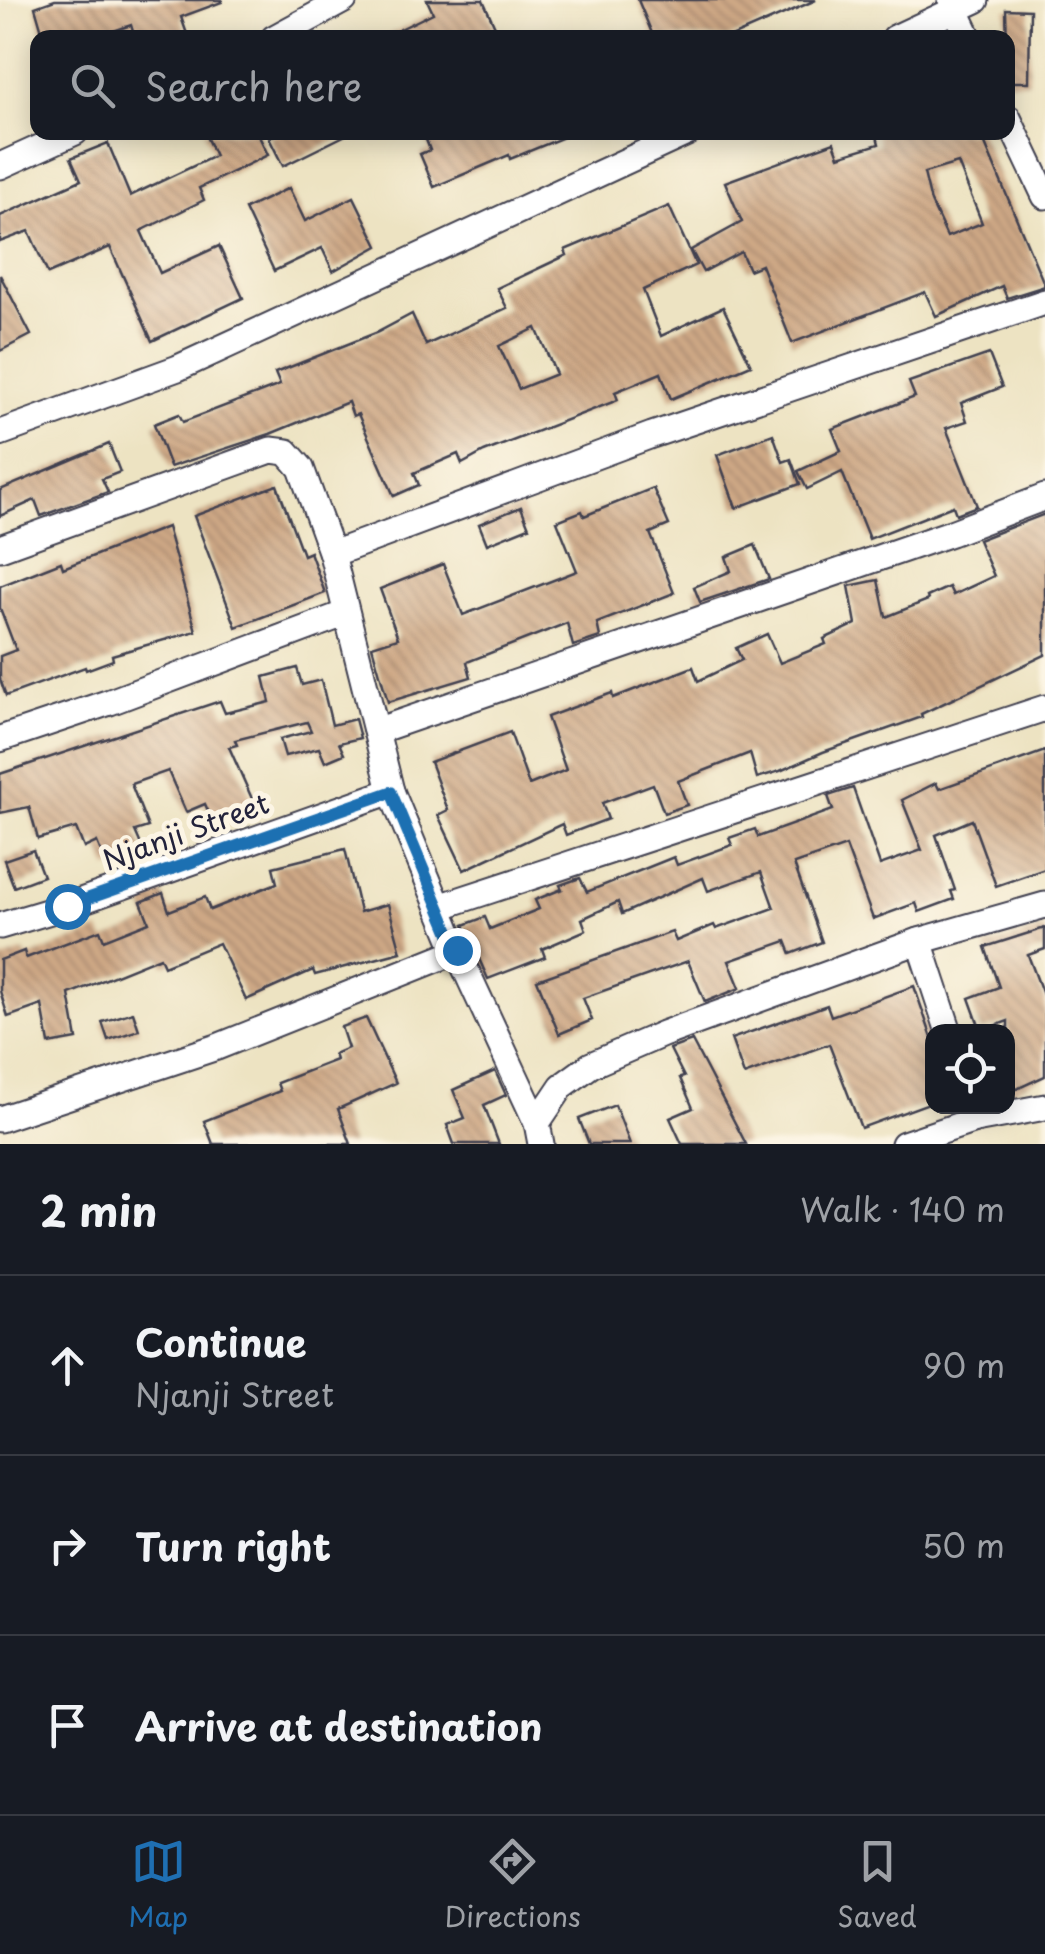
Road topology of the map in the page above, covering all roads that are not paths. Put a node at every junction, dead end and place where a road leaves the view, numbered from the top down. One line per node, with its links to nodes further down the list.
1 (344, 0): 3 (street)
2 (961, 3): 4 (street); 5 (street)
3 (289, 30)
4 (911, 30)
5 (967, 30)
6 (1015, 133): 10 (street)
7 (57, 140): 9 (street)
8 (672, 140): 12 (street)
9 (0, 166)
10 (1045, 196)
11 (1045, 302): 15 (street)
12 (0, 433)
13 (1045, 496): 18 (street)
14 (0, 548): 15 (street)
15 (332, 554): 16 (street)
16 (344, 614): 18 (street); 19 (street)
17 (1045, 708): 22 (street)
18 (376, 730): 20 (street)
19 (0, 739)
20 (391, 792): 22 (street); 23 (street, Njanji Street)
21 (1045, 906): 24 (street)
22 (439, 907): 25 (street)
23 (0, 926)
24 (919, 941): 26 (street); 31 (street)
25 (457, 950): 30 (street); 31 (street)
26 (946, 1024)
27 (1045, 1107): 28 (street)
28 (1015, 1110)
29 (971, 1114): 32 (street)
30 (0, 1119)
31 (539, 1134)
32 (904, 1144)

